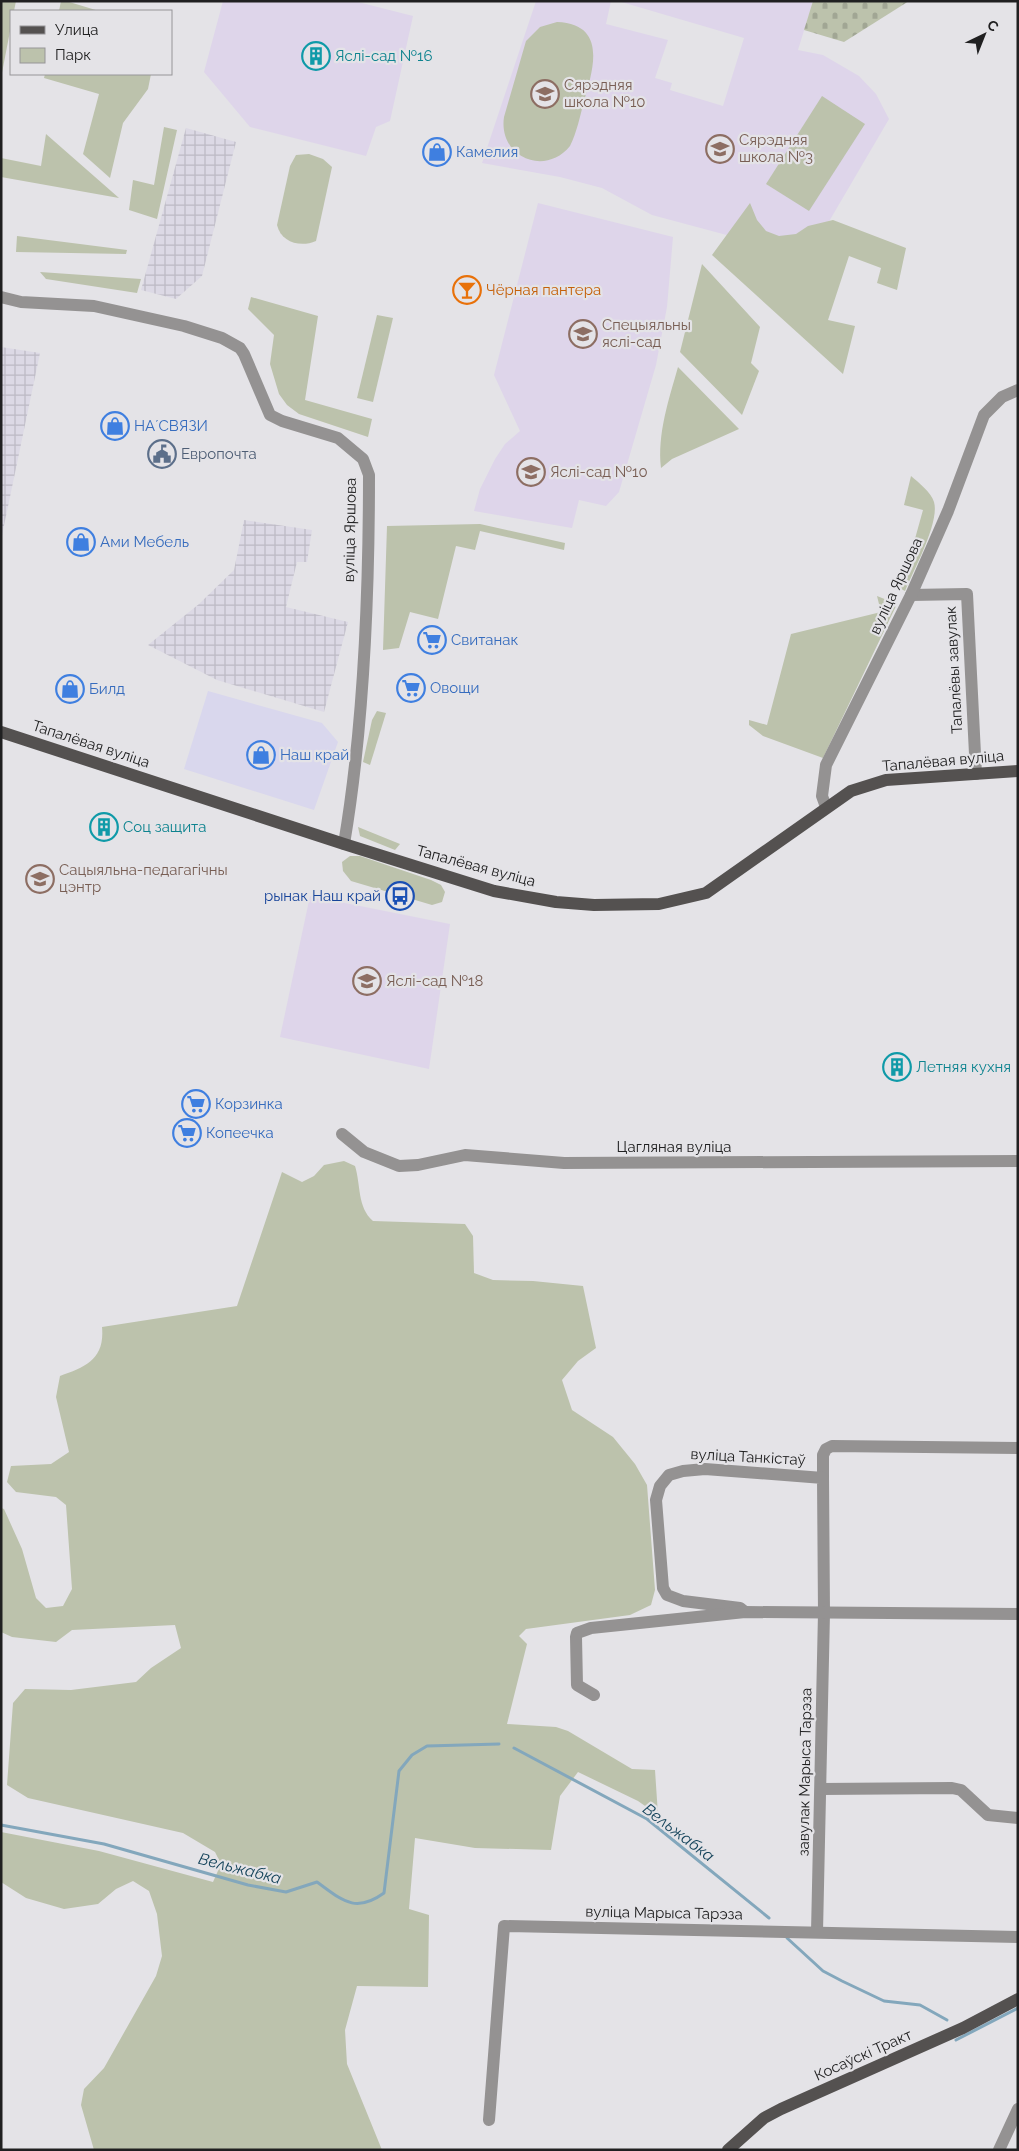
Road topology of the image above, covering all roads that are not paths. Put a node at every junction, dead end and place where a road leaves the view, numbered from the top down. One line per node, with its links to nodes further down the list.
1 (1, 297): 8 (street, вуліца Яршова)
2 (1018, 390): 3 (street, вуліца Яршова)
3 (911, 595): 6 (street, Тапалёвы завулак); 7 (street, вуліца Яршова)
4 (1, 732): 8 (main road, Тапалёвая вуліца)
5 (1018, 771): 6 (main road, Тапалёвая вуліца)
6 (976, 774): 7 (main road, Тапалёвая вуліца)
7 (826, 807): 8 (main road, Тапалёвая вуліца)
8 (344, 844)
9 (342, 1134): 10 (street, Цагляная вуліца)
10 (1018, 1161)
11 (1018, 1448): 12 (street, вуліца Танкістаў)
12 (823, 1478): 13 (street, вуліца Танкістаў); 14 (street, вуліца Танкістаў)
13 (745, 1612): 14 (street, вуліца Танкістаў); 16 (street, вуліца Танкістаў)
14 (824, 1613): 15 (street, вуліца Танкістаў); 17 (street, завулак Марыса Тарэза)
15 (1018, 1614)
16 (594, 1695)
17 (821, 1790): 18 (street); 19 (street, завулак Марыса Тарэза)
18 (1018, 1818)
19 (817, 1932): 20 (street, вуліца Марыса Тарэза); 23 (street, вуліца Марыса Тарэза)
20 (1018, 1938)
21 (1018, 1999): 24 (main road, Косаўскі Тракт)
22 (1018, 2109): 25 (street)
23 (489, 2120)
24 (728, 2150)
25 (998, 2150)

